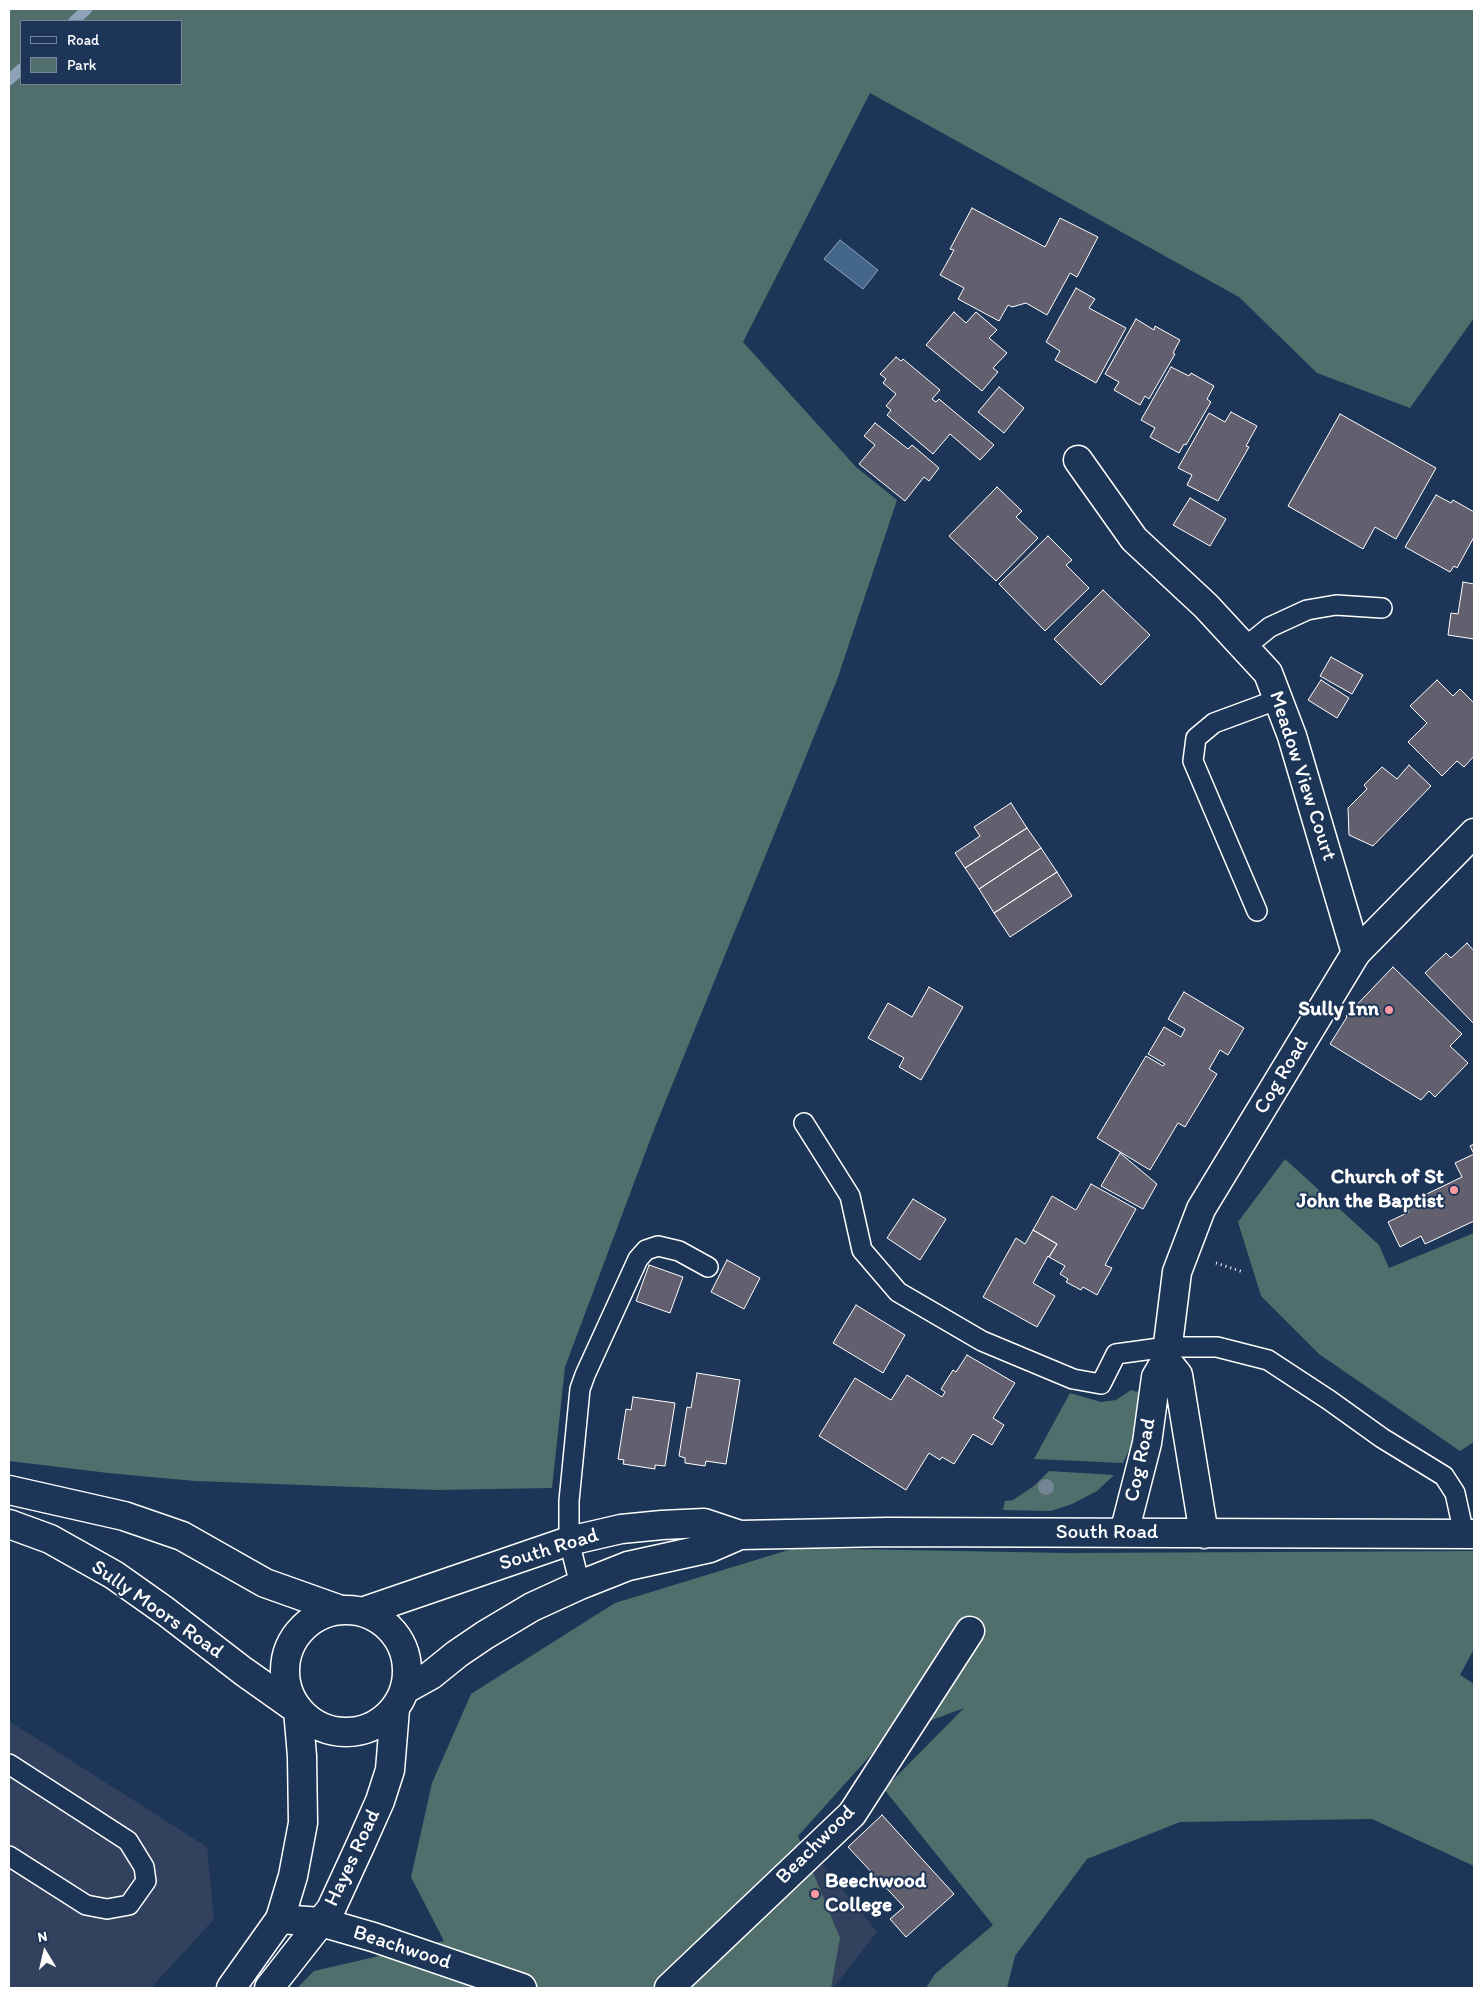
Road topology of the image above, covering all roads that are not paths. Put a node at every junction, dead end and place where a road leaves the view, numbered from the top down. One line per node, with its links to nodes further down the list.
1 (1078, 460): 3 (street, Meadow View Court)
2 (1382, 608): 3 (lane)
3 (1244, 648): 4 (street, Meadow View Court)
4 (1279, 699): 6 (lane); 7 (street, Meadow View Court)
5 (1474, 833): 7 (street, Cog Road)
6 (1258, 911)
7 (1356, 953): 10 (street, Cog Road)
8 (804, 1123): 10 (lane)
9 (708, 1268): 17 (lane)
10 (1167, 1353): 13 (street, Cog Road); 14 (street, Cog Road); 15 (lane)
11 (9, 1490): 19 (street)
12 (9, 1524): 22 (street, Sully Moors Road)
13 (1124, 1534): 14 (street, South Road); 16 (street, South Road)
14 (1204, 1534): 15 (street, South Road)
15 (1469, 1534)
16 (740, 1535): 17 (street, South Road); 18 (street, South Road)
17 (569, 1542): 18 (lane); 19 (street, South Road)
18 (580, 1585): 21 (street, South Road)
19 (351, 1611): 21 (street); 22 (street)
20 (970, 1631): 30 (street, Beachwood)
21 (400, 1700): 22 (street); 26 (street, Hayes Road)
22 (298, 1710): 25 (street)
23 (9, 1764): 24 (lane)
24 (9, 1856)
25 (280, 1919): 26 (street, Beachwood); 27 (street)
26 (321, 1922): 28 (street, Hayes Road); 29 (street, Beachwood)
27 (231, 1988)
28 (269, 1988)
29 (522, 1988)
30 (669, 1988)

